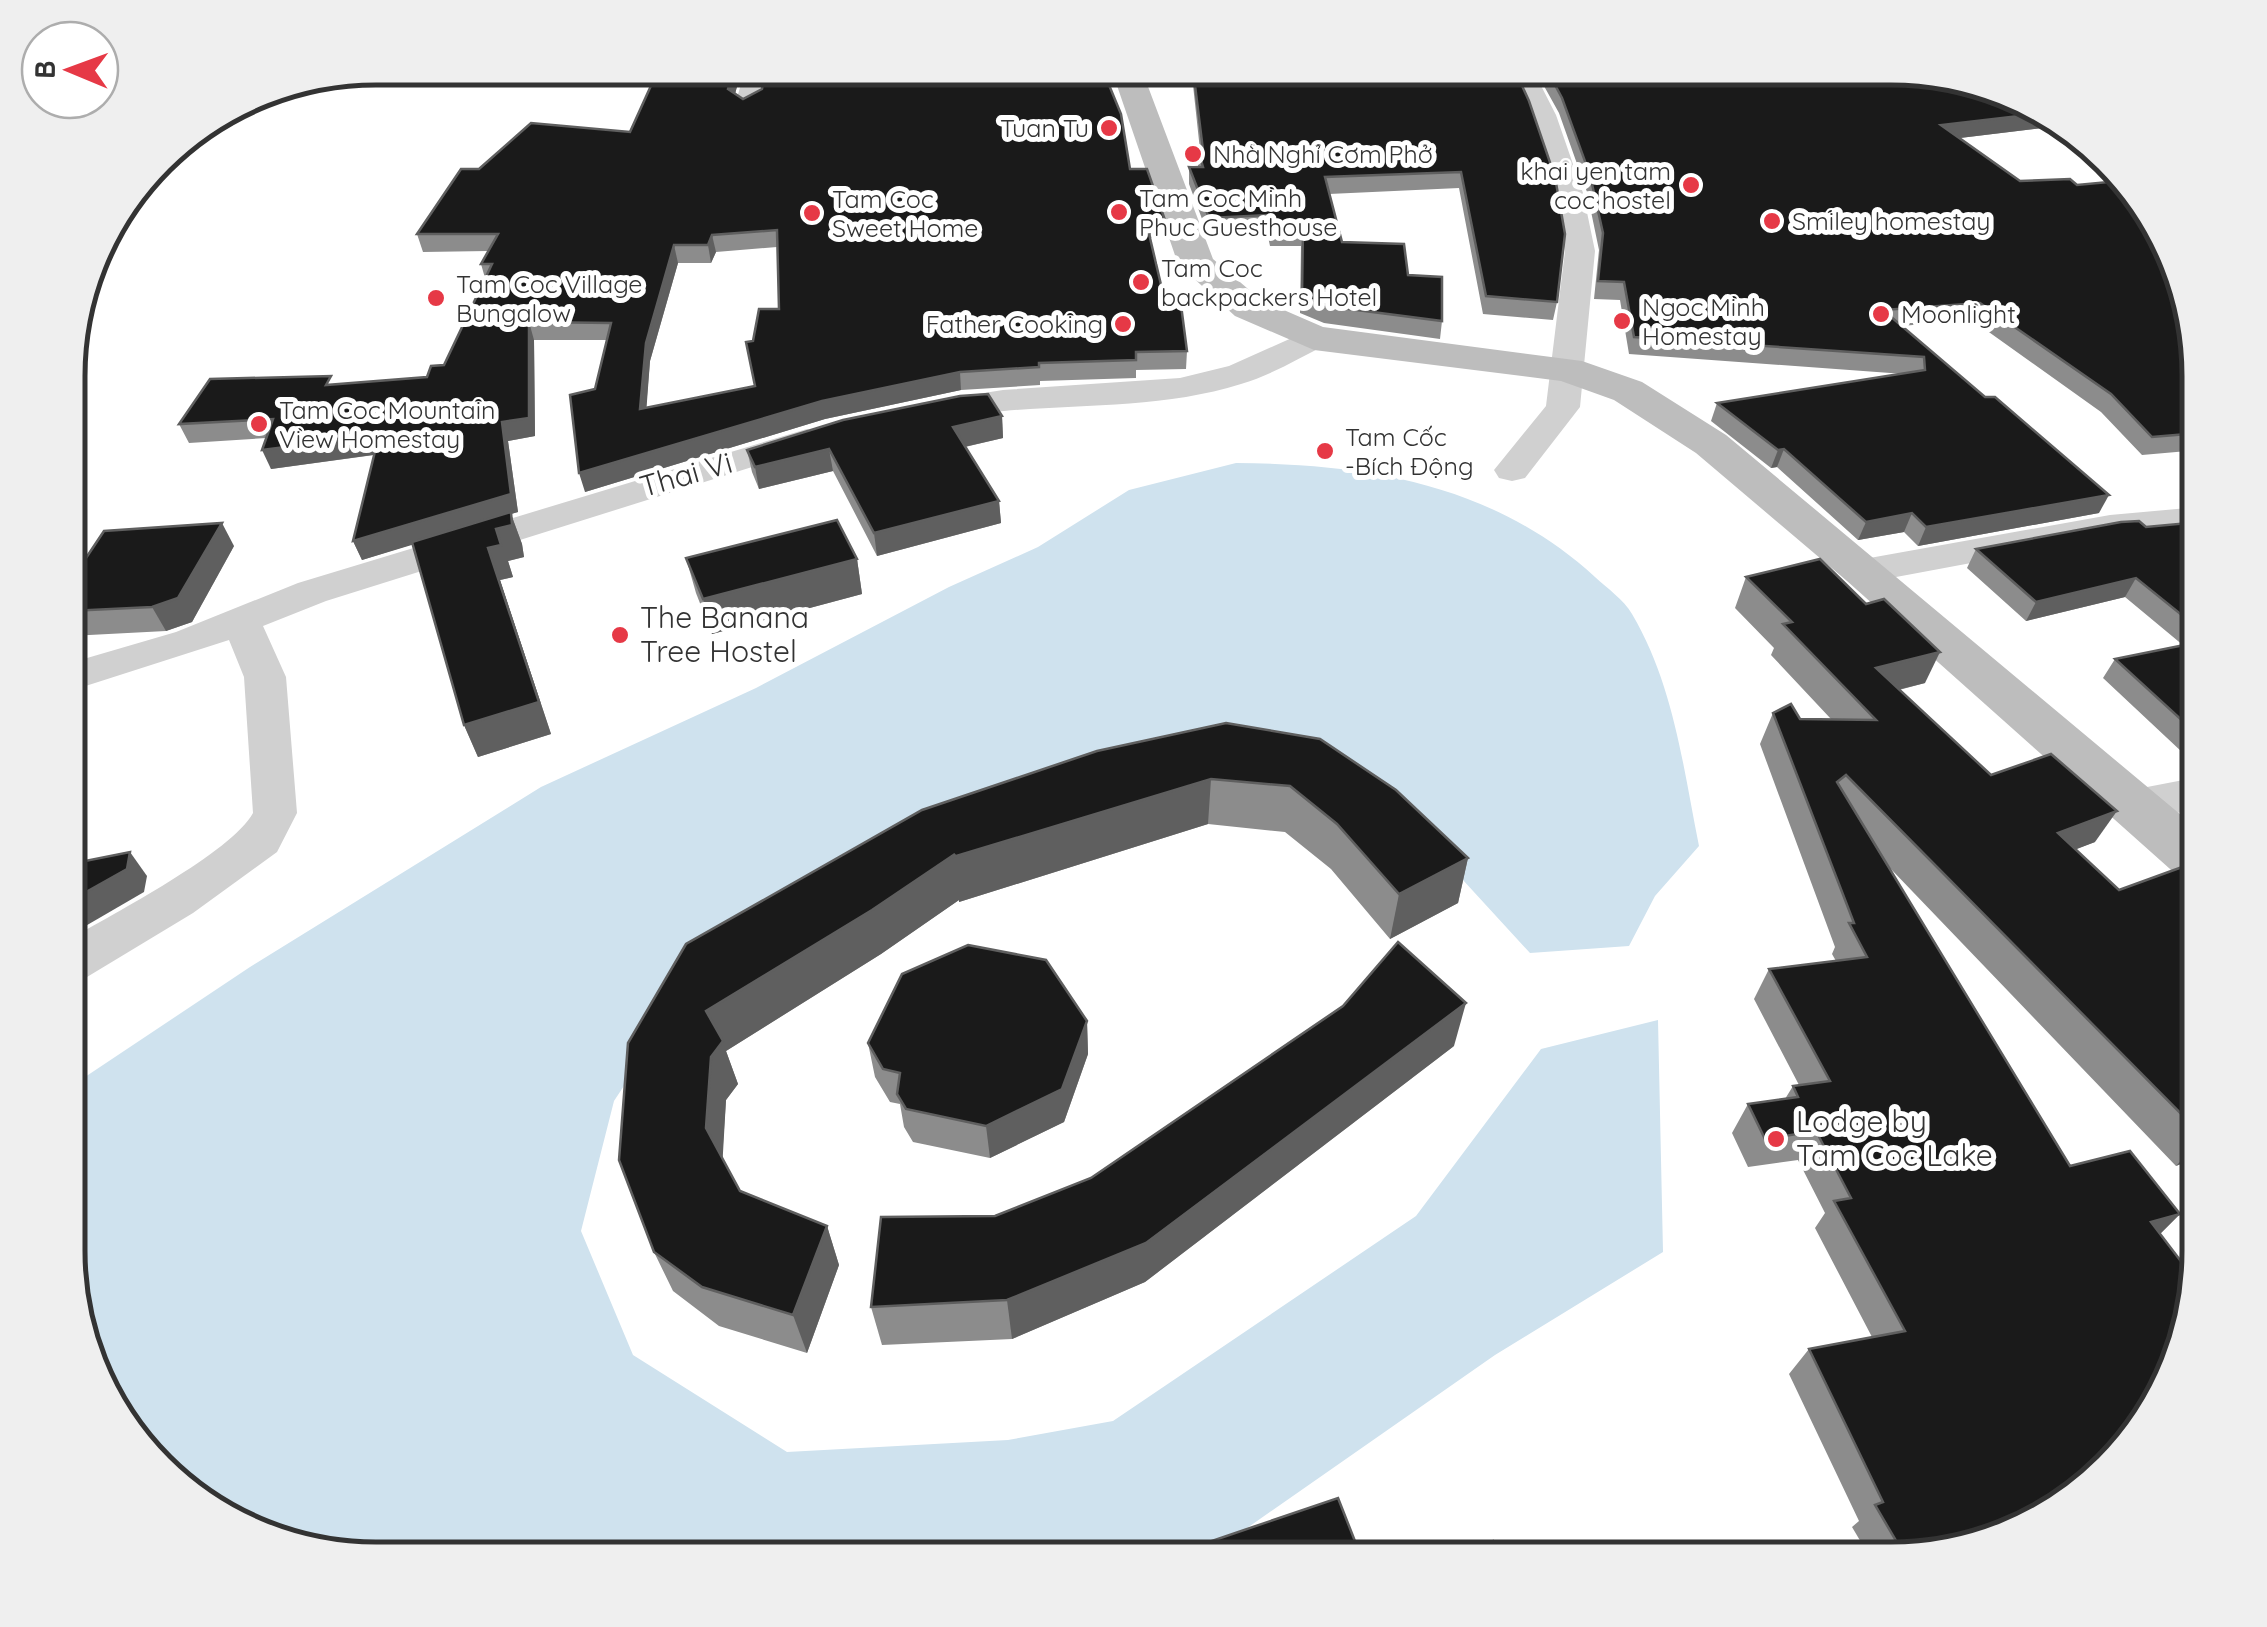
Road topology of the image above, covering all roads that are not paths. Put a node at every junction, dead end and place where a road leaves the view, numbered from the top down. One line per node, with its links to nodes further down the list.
1 (753, 85): 4 (street)
2 (1132, 85): 5 (main road)
3 (1529, 86): 6 (street)
4 (748, 104)
5 (1314, 338): 6 (main road); 7 (street)
6 (1568, 370): 9 (street); 11 (main road)
7 (891, 419)
8 (838, 430): 12 (street, Thai Vi)
9 (1512, 470)
10 (2181, 520): 11 (street)
11 (1864, 571): 15 (main road)
12 (241, 620): 13 (street, Thai Vi); 17 (street)
13 (85, 672)
14 (2181, 796): 15 (street)
15 (2132, 805): 16 (main road)
16 (2181, 847)
17 (86, 954)

